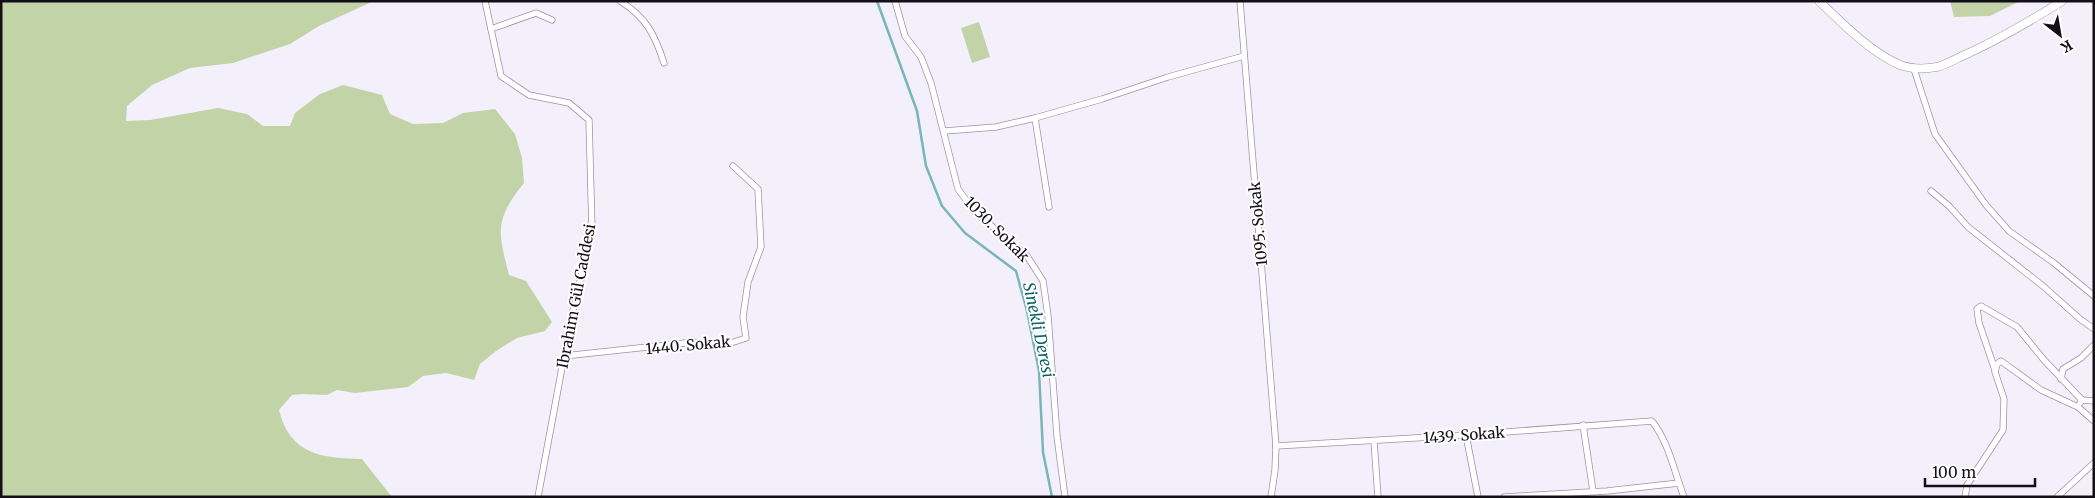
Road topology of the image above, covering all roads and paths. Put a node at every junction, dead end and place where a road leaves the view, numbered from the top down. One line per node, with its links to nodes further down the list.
1 (485, 1): 8 (street, Ibrahim Gül Caddesi)
2 (620, 1): 10 (street)
3 (895, 1): 13 (street, 1030. Sokak)
4 (1240, 1): 9 (street, 1095. Sokak)
5 (1819, 1): 11 (main road)
6 (2062, 1): 11 (main road)
7 (552, 20): 8 (street)
8 (491, 29): 20 (street, Ibrahim Gül Caddesi)
9 (1244, 56): 12 (street); 30 (street, 1095. Sokak)
10 (664, 63)
11 (1914, 69): 17 (street)
12 (1035, 118): 13 (street); 16 (street)
13 (944, 131): 36 (street, 1030. Sokak)
14 (733, 166): 20 (street, 1440. Sokak)
15 (1931, 191): 18 (street)
16 (1049, 207)
17 (2094, 296)
18 (2094, 329)
19 (2094, 345): 22 (street)
20 (564, 356): 35 (street, Ibrahim Gül Caddesi)
21 (1995, 372): 22 (street); 25 (street); 42 (street)
22 (2061, 379): 23 (street)
23 (2082, 400): 24 (street); 25 (street)
24 (2094, 401)
25 (2078, 407): 26 (street)
26 (2094, 421)
27 (1583, 426): 28 (street, 1439. Sokak); 32 (street, 1439. Sokak); 33 (street)
28 (1466, 435): 29 (street, 1439. Sokak); 39 (street)
29 (1374, 441): 30 (street, 1439. Sokak); 38 (street)
30 (1276, 446): 37 (street, 1095. Sokak)
31 (2094, 463): 43 (street)
32 (1679, 483): 34 (street); 41 (street)
33 (1593, 491): 34 (street); 40 (street)
34 (1607, 494)
35 (538, 497)
36 (1065, 497)
37 (1271, 497)
38 (1378, 497)
39 (1478, 497)
40 (1504, 497)
41 (1684, 497)
42 (1964, 497)
43 (2058, 497)

